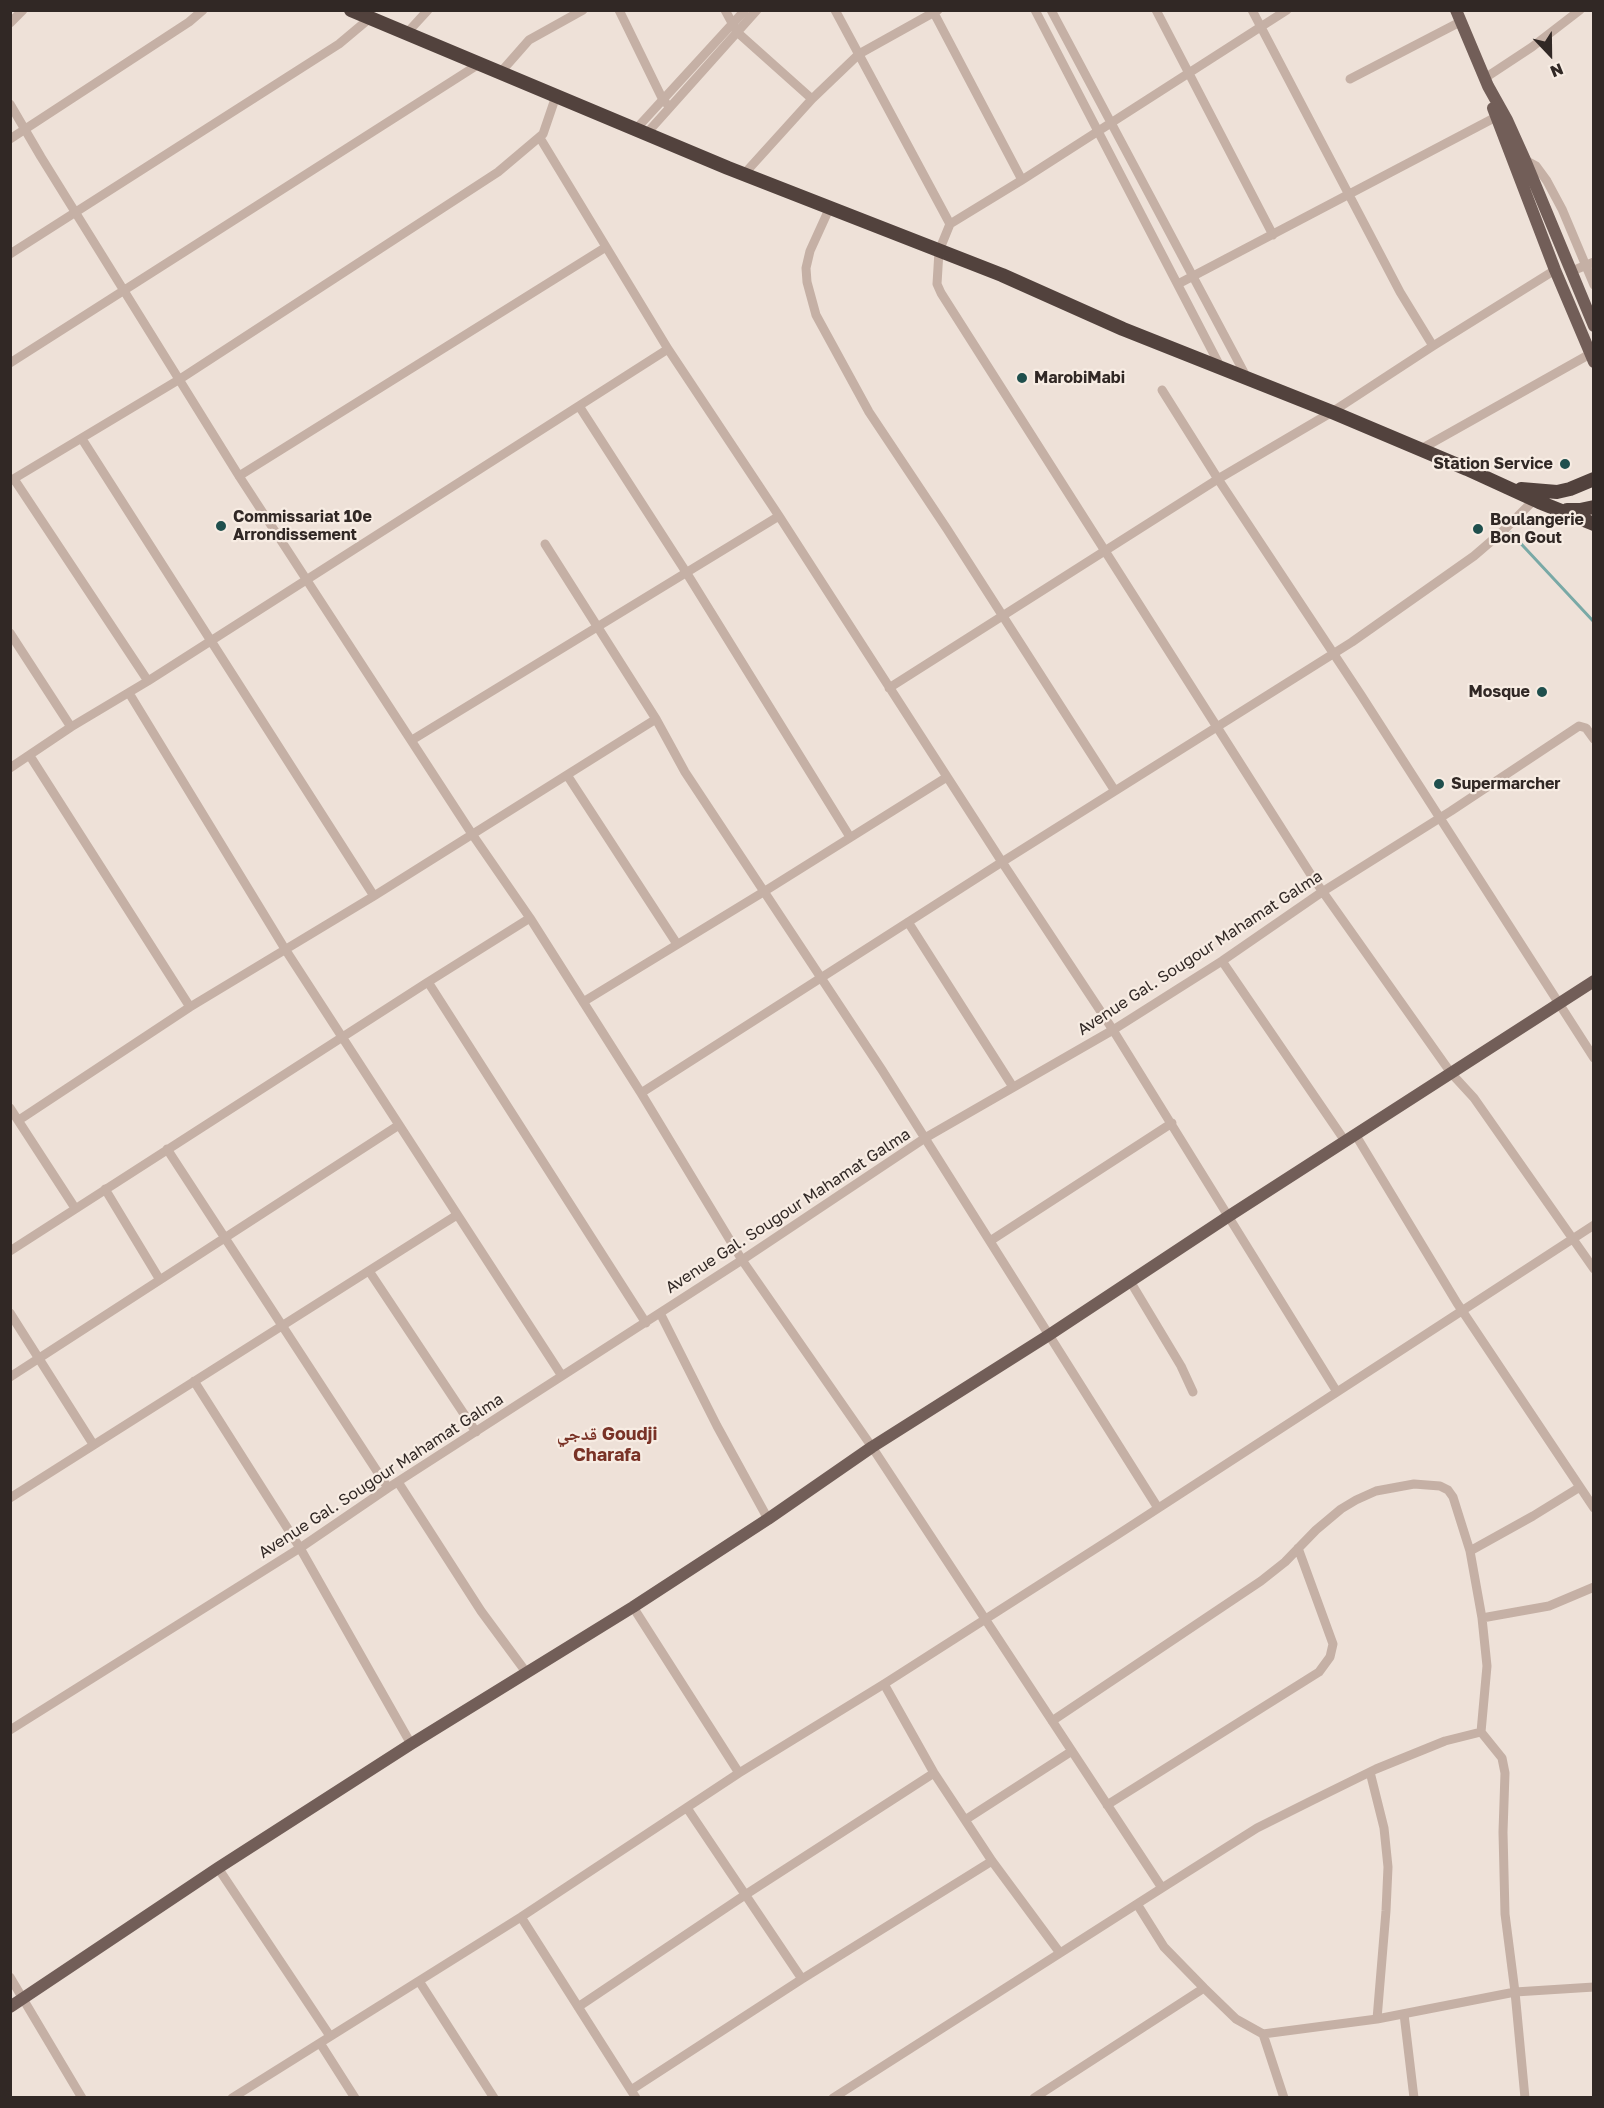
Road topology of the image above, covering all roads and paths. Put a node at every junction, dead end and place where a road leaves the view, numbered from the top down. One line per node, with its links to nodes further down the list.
1 (23, 10): 20 (street)
2 (203, 10): 36 (street)
3 (351, 10): 19 (highway)
4 (428, 10): 23 (street)
5 (583, 10): 26 (street)
6 (619, 10): 32 (street)
7 (725, 10): 22 (street)
8 (745, 10): 22 (street)
9 (757, 10): 22 (street)
10 (835, 10): 24 (street)
11 (1035, 10): 38 (street)
12 (1051, 10): 35 (street)
13 (1156, 10): 27 (street)
14 (1252, 10): 21 (street)
15 (1287, 10): 21 (street)
16 (1580, 10): 29 (street)
17 (936, 12): 24 (street); 43 (street)
18 (1458, 16): 28 (street); 29 (main road)
19 (370, 18): 23 (highway); 46 (street)
20 (10, 23)
21 (1261, 27): 27 (street); 44 (street)
22 (735, 29): 31 (street); 32 (street)
23 (406, 34): 25 (highway)
24 (859, 54): 31 (street); 47 (street)
25 (480, 64): 26 (highway); 58 (street)
26 (500, 73): 30 (highway)
27 (1190, 73): 35 (street); 48 (street)
28 (1350, 79)
29 (1486, 82): 34 (main road); 41 (main road)
30 (556, 96): 37 (highway); 39 (street)
31 (812, 99): 42 (street)
32 (667, 103): 37 (street)
33 (10, 104): 36 (street)
34 (1496, 117): 44 (street); 53 (main road)
35 (1111, 123): 38 (street); 55 (street)
36 (24, 129): 40 (street); 46 (street)
37 (641, 131): 42 (highway)
38 (1098, 131): 43 (street); 56 (street)
39 (540, 138): 49 (street); 66 (street)
40 (10, 139)
41 (1525, 160): 52 (street); 54 (main road)
42 (744, 173): 45 (highway)
43 (1022, 180): 47 (street)
44 (1349, 194): 48 (street); 60 (street)
45 (830, 207): 50 (highway); 87 (street)
46 (76, 212): 51 (street); 58 (street)
47 (950, 224): 50 (street)
48 (1273, 235): 55 (street)
49 (606, 247): 61 (street); 73 (street)
50 (939, 250): 64 (highway); 84 (street)
51 (10, 254)
52 (1590, 264): 54 (street); 57 (street)
53 (1555, 270): 60 (street); 62 (main road)
54 (1572, 272): 59 (main road)
55 (1192, 278): 56 (street); 65 (street)
56 (1178, 284): 64 (street)
57 (1593, 285)
58 (124, 290): 63 (street); 66 (street)
59 (1593, 326)
60 (1433, 346): 69 (street)
61 (668, 349): 68 (street); 81 (street)
62 (1592, 358): 71 (street)
63 (10, 363)
64 (1221, 368): 65 (highway)
65 (1247, 378): 69 (highway)
66 (180, 379): 70 (street); 73 (street)
67 (1162, 390): 74 (street)
68 (579, 406): 85 (street); 86 (street)
69 (1332, 412): 71 (highway); 74 (street)
70 (82, 439): 75 (street); 90 (street)
71 (1421, 449): 77 (highway)
72 (1593, 470): 76 (highway)
73 (239, 476): 86 (street)
74 (1218, 479): 84 (street); 91 (street)
75 (12, 480): 92 (street)
76 (1589, 481): 77 (highway)
77 (1507, 487): 78 (highway)
78 (1534, 500): 79 (highway); 91 (street)
79 (1553, 507): 80 (highway); 82 (highway)
80 (1593, 507)
81 (779, 516): 85 (street); 93 (street)
82 (1593, 524)
83 (545, 544): 88 (street)
84 (1104, 551): 87 (street); 97 (street)
85 (686, 572): 88 (street); 107 (street)
86 (305, 581): 90 (street); 99 (street)
87 (1003, 616): 93 (street); 104 (street)
88 (598, 627): 95 (street); 99 (street)
89 (10, 633): 96 (street)
90 (211, 640): 92 (street); 111 (street)
91 (1334, 654): 97 (street); 105 (street)
92 (148, 681): 94 (street)
93 (889, 687): 103 (street)
94 (129, 693): 96 (street); 115 (street)
95 (656, 719): 102 (street); 109 (street)
96 (71, 727): 100 (street)
97 (1216, 727): 104 (street); 110 (street)
98 (1593, 739): 105 (street, Avenue Gal. Sougour Mahamat Galma)
99 (412, 740): 106 (street)
100 (30, 756): 101 (street); 122 (street)
101 (10, 768)
102 (567, 775): 106 (street); 114 (street)
103 (947, 777): 107 (street); 108 (street)
104 (1115, 791): 108 (street)
105 (1439, 817): 110 (street, Avenue Gal. Sougour Mahamat Galma); 121 (street)
106 (472, 834): 111 (street); 112 (street)
107 (850, 837): 109 (street)
108 (1002, 862): 113 (street); 123 (street)
109 (765, 891): 114 (street); 117 (street)
110 (1322, 891): 116 (street, Avenue Gal. Sougour Mahamat Galma); 126 (street)
111 (374, 896): 115 (street)
112 (530, 918): 119 (street); 120 (street)
113 (908, 922): 117 (street); 127 (street)
114 (677, 944): 120 (street)
115 (285, 949): 122 (street); 124 (street)
116 (1222, 961): 123 (street, Avenue Gal. Sougour Mahamat Galma); 133 (street)
117 (820, 978): 128 (street); 134 (street)
118 (1593, 981): 121 (main road)
119 (429, 982): 124 (street); 153 (street)
120 (583, 1002): 128 (street)
121 (1558, 1004): 125 (street); 126 (main road)
122 (190, 1007): 130 (street)
123 (1113, 1030): 127 (street, Avenue Gal. Sougour Mahamat Galma); 131 (street)
124 (343, 1036): 132 (street); 135 (street)
125 (1593, 1058)
126 (1451, 1073): 133 (main road); 142 (street)
127 (1013, 1087): 134 (street, Avenue Gal. Sougour Mahamat Galma)
128 (641, 1093): 145 (street)
129 (10, 1108): 130 (street)
130 (19, 1120): 137 (street)
131 (1172, 1123): 139 (street); 143 (street)
132 (399, 1125): 138 (street); 141 (street)
133 (1350, 1137): 139 (main road); 150 (street)
134 (925, 1138): 143 (street); 145 (street, Avenue Gal. Sougour Mahamat Galma)
135 (167, 1149): 136 (street); 141 (street)
136 (105, 1189): 137 (street); 148 (street)
137 (75, 1208): 144 (street)
138 (457, 1215): 147 (street); 157 (street)
139 (1229, 1216): 149 (main road); 161 (street)
140 (1593, 1226): 142 (street)
141 (225, 1237): 148 (street); 154 (street)
142 (1572, 1239): 146 (street); 150 (street)
143 (990, 1241): 155 (street)
144 (10, 1251)
145 (742, 1260): 152 (street, Avenue Gal. Sougour Mahamat Galma); 164 (street)
146 (1593, 1269)
147 (369, 1271): 154 (street); 162 (street)
148 (160, 1280): 156 (street)
149 (1130, 1281): 155 (main road); 160 (street)
150 (1462, 1311): 161 (street); 166 (street)
151 (10, 1313): 156 (street)
152 (660, 1313): 153 (street, Avenue Gal. Sougour Mahamat Galma); 171 (street)
153 (646, 1323): 157 (street, Avenue Gal. Sougour Mahamat Galma)
154 (282, 1325): 159 (street); 167 (street)
155 (1049, 1335): 164 (main road); 169 (street)
156 (39, 1358): 158 (street); 163 (street)
157 (562, 1376): 162 (street, Avenue Gal. Sougour Mahamat Galma)
158 (10, 1377)
159 (194, 1381): 163 (street); 172 (street)
160 (1193, 1392)
161 (1337, 1392): 169 (street)
162 (476, 1432): 165 (street, Avenue Gal. Sougour Mahamat Galma)
163 (93, 1444): 168 (street)
164 (872, 1447): 171 (main road); 178 (street)
165 (398, 1482): 167 (street, Avenue Gal. Sougour Mahamat Galma); 179 (street)
166 (1580, 1487): 170 (street); 174 (street)
167 (388, 1488): 172 (street, Avenue Gal. Sougour Mahamat Galma)
168 (10, 1498)
169 (1158, 1508): 178 (street)
170 (1593, 1508)
171 (768, 1519): 176 (main road)
172 (300, 1548): 182 (street, Avenue Gal. Sougour Mahamat Galma); 184 (street)
173 (1298, 1548): 174 (street); 181 (street); 189 (street)
174 (1470, 1551): 177 (street)
175 (1593, 1587): 177 (street)
176 (633, 1607): 179 (main road); 187 (street)
177 (1482, 1618): 183 (street)
178 (985, 1619): 180 (street); 181 (street)
179 (526, 1672): 184 (main road)
180 (884, 1684): 187 (street); 188 (street)
181 (1052, 1721): 185 (street)
182 (10, 1730)
183 (1481, 1732): 186 (street); 204 (street)
184 (411, 1744): 193 (main road)
185 (1072, 1751): 189 (street); 191 (street)
186 (1370, 1772): 194 (street); 209 (street)
187 (739, 1773): 190 (street)
188 (934, 1773): 191 (street); 195 (street)
189 (1107, 1805): 194 (street)
190 (687, 1808): 195 (street); 197 (street)
191 (965, 1820): 192 (street)
192 (992, 1861): 198 (street); 200 (street)
193 (218, 1868): 205 (main road); 211 (street)
194 (1162, 1888): 196 (street)
195 (745, 1895): 200 (street); 207 (street)
196 (1137, 1904): 198 (street); 203 (street)
197 (521, 1917): 201 (street); 207 (street)
198 (1060, 1953): 218 (street)
199 (10, 1977): 205 (street)
200 (802, 1979): 213 (street)
201 (419, 1981): 211 (street); 217 (street)
202 (1593, 1987): 204 (street)
203 (1204, 1988): 210 (street); 219 (street)
204 (1515, 1992): 208 (street); 222 (street)
205 (24, 1999): 206 (main road); 214 (street)
206 (10, 2007)
207 (578, 2007): 213 (street)
208 (1404, 2014): 209 (street); 221 (street)
209 (1377, 2019): 210 (street)
210 (1263, 2034): 220 (street)
211 (330, 2037): 212 (street)
212 (320, 2043): 215 (street); 216 (street)
213 (633, 2094)
214 (82, 2097)
215 (232, 2097)
216 (355, 2097)
217 (494, 2097)
218 (833, 2097)
219 (1034, 2097)
220 (1284, 2097)
221 (1414, 2097)
222 (1525, 2097)

